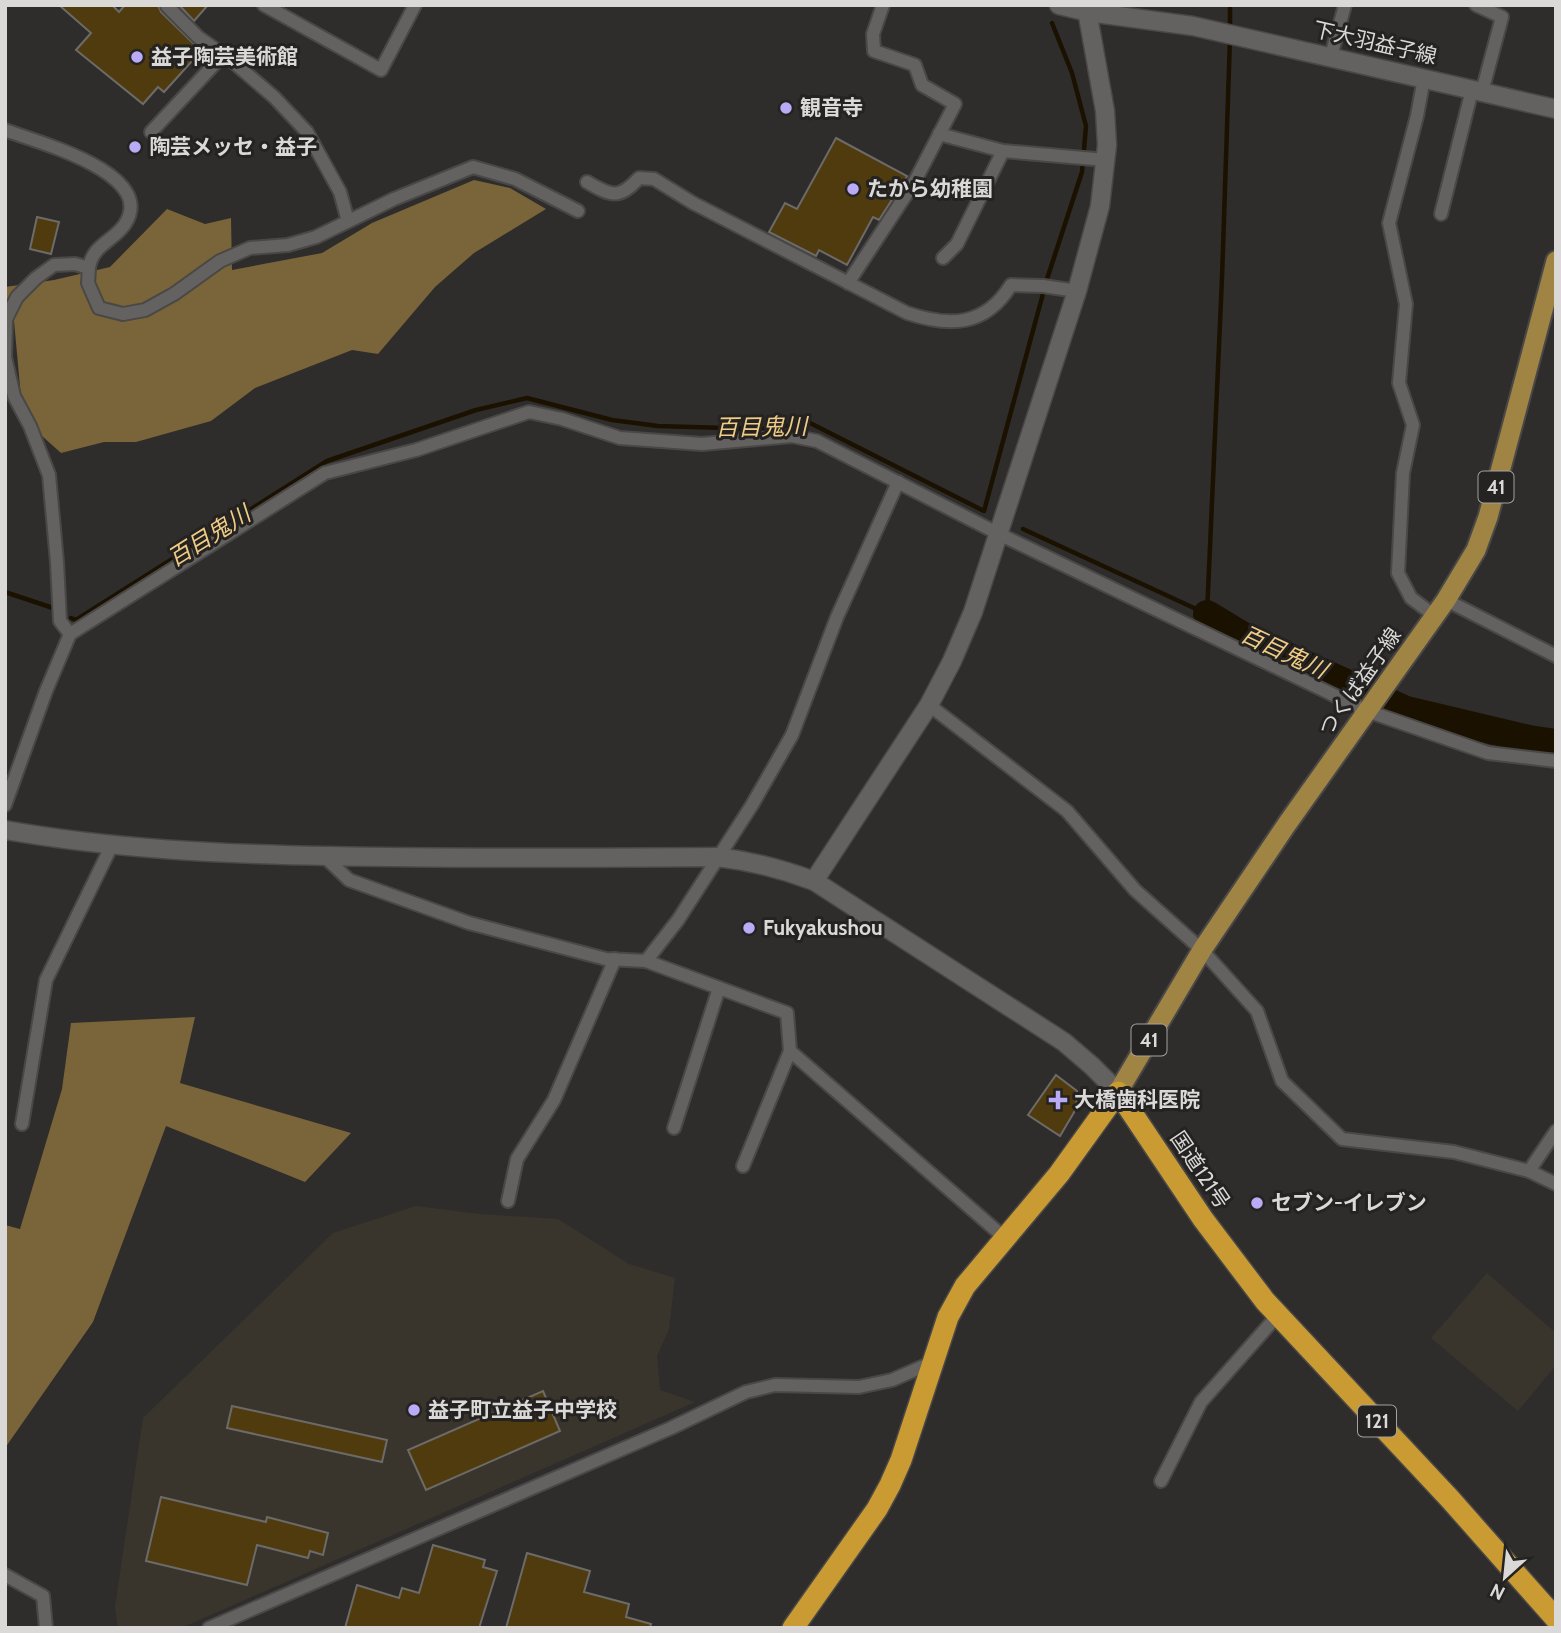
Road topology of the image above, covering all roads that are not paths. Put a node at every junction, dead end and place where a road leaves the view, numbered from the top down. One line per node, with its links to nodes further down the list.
1 (264, 5): 2 (street)
2 (415, 5)
3 (883, 5): 16 (street)
4 (1059, 5): 8 (street, 下大羽益子線)
5 (1345, 5): 10 (street)
6 (1476, 5): 12 (street)
7 (167, 6): 9 (street)
8 (1087, 9): 10 (street, 下大羽益子線); 18 (street)
9 (223, 55): 15 (street); 22 (street)
10 (1331, 56): 11 (street, 下大羽益子線)
11 (1424, 78): 12 (street, 下大羽益子線); 30 (street)
12 (1477, 91): 13 (street, 下大羽益子線); 21 (street)
13 (1556, 109)
14 (5, 131): 25 (street)
15 (151, 132)
16 (939, 134): 17 (street); 26 (street)
17 (1003, 152): 18 (street); 23 (street)
18 (1106, 160): 27 (street)
19 (587, 182): 26 (street)
20 (578, 211): 22 (street)
21 (1441, 214)
22 (348, 221): 25 (street)
23 (943, 258)
24 (1556, 261): 30 (main road, つくば益子線 / 41)
25 (89, 268): 31 (street)
26 (848, 283): 27 (street)
27 (1077, 291): 29 (street)
28 (898, 482): 29 (street); 31 (street); 40 (street)
29 (999, 534): 33 (street); 34 (street)
30 (1440, 608): 32 (street); 33 (main road, つくば益子線 / 41)
31 (70, 634): 36 (street)
32 (1556, 656)
33 (1374, 701): 35 (street); 42 (main road, つくば益子線 / 41)
34 (929, 705): 41 (street); 42 (street)
35 (1556, 761)
36 (5, 805)
37 (5, 830): 38 (street)
38 (112, 845): 39 (street); 48 (street)
39 (324, 856): 40 (street); 43 (street)
40 (718, 857): 41 (street); 44 (street)
41 (814, 881): 47 (street)
42 (1202, 950): 47 (main road, つくば益子線 / 41); 52 (street)
43 (615, 959): 44 (street); 54 (street)
44 (646, 961): 45 (street)
45 (719, 988): 46 (street); 49 (street)
46 (790, 1051): 51 (street); 55 (street)
47 (1118, 1092): 55 (highway); 56 (highway, 国道121号 / 121)
48 (22, 1124)
49 (674, 1128)
50 (1556, 1131): 52 (street)
51 (743, 1166)
52 (1529, 1171): 53 (street)
53 (1556, 1184)
54 (508, 1201)
55 (1006, 1239): 57 (highway)
56 (1278, 1315): 58 (street); 60 (highway, 国道121号 / 121)
57 (933, 1362): 62 (street); 63 (highway)
58 (1161, 1481)
59 (5, 1575): 61 (street)
60 (1556, 1619)
61 (46, 1628)
62 (209, 1628)
63 (793, 1628)

